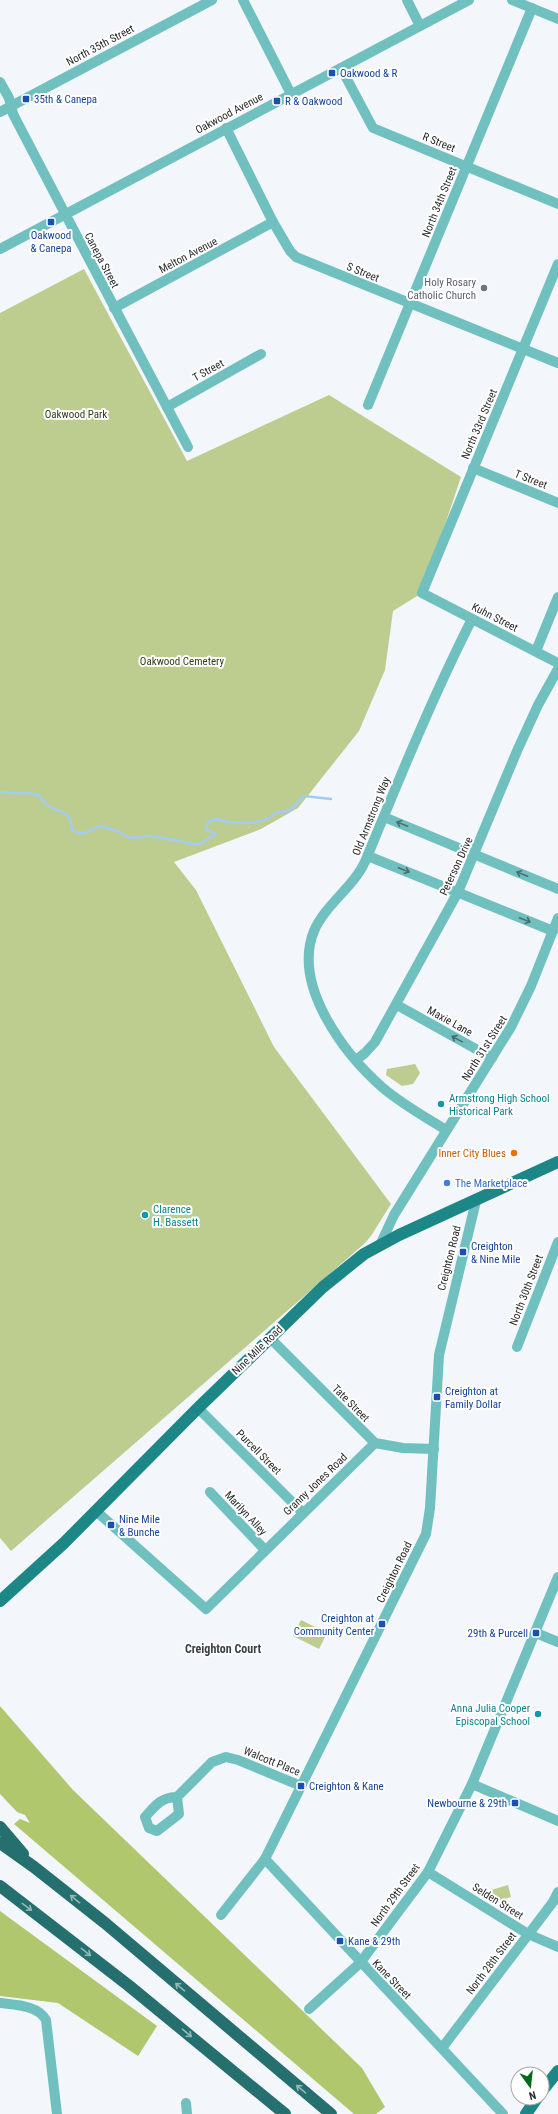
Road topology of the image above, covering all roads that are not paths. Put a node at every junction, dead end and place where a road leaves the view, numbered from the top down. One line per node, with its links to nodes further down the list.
1 (212, 0): 12 (street, North 35th Street)
2 (243, 0): 11 (street)
3 (407, 0): 8 (street)
4 (469, 0): 8 (street, Oakwood Avenue)
5 (512, 0): 6 (street)
6 (532, 8): 7 (street); 15 (street, North 34th Street)
7 (558, 19)
8 (420, 26): 9 (street, Oakwood Avenue)
9 (341, 68): 11 (street, Oakwood Avenue); 15 (street, R Street)
10 (0, 82): 12 (street, Canepa Street)
11 (291, 94): 14 (street, Oakwood Avenue)
12 (11, 106): 13 (street, North 35th Street); 17 (street, Canepa Street)
13 (0, 112)
14 (226, 128): 17 (street, Oakwood Avenue); 18 (street, S Street)
15 (467, 167): 16 (street, R Street); 21 (street, North 34th Street)
16 (558, 204)
17 (65, 214): 19 (street, Oakwood Avenue); 22 (street, Canepa Street)
18 (274, 222): 21 (street, S Street); 22 (street, Melton Avenue)
19 (0, 249)
20 (558, 264): 23 (street, North 33rd Street)
21 (410, 304): 23 (street, S Street); 26 (street, North 34th Street)
22 (114, 308): 27 (street, Canepa Street)
23 (523, 349): 25 (street, S Street); 29 (street, North 33rd Street)
24 (261, 354): 27 (street, T Street)
25 (558, 363)
26 (368, 405)
27 (167, 407): 28 (street, Canepa Street)
28 (188, 447)
29 (474, 468): 30 (street, T Street); 31 (street, North 33rd Street)
30 (558, 503)
31 (422, 593): 33 (street, Kuhn Street)
32 (558, 597): 34 (street)
33 (472, 619): 34 (street, Kuhn Street); 37 (street, Old Armstrong Way)
34 (536, 651): 35 (street, Kuhn Street)
35 (558, 663)
36 (558, 669): 38 (street, Peterson Drive)
37 (384, 817): 38 (street, one-way to 37); 39 (street, Old Armstrong Way)
38 (475, 855): 40 (street, one-way to 38); 41 (street, Peterson Drive)
39 (368, 856): 41 (street, one-way to 41); 46 (street, Old Armstrong Way)
40 (558, 889)
41 (458, 892): 43 (street, one-way to 43); 44 (street, Peterson Drive)
42 (558, 918): 43 (street, North 31st Street)
43 (553, 931): 45 (street, North 31st Street)
44 (397, 1005): 45 (street, Maxie Lane, one-way to 44); 46 (street, Peterson Drive)
45 (492, 1058): 47 (street, North 31st Street)
46 (356, 1060): 47 (street, Old Armstrong Way)
47 (446, 1130): 51 (street, North 31st Street)
48 (558, 1162): 49 (main road, Nine Mile Road)
49 (476, 1201): 51 (main road, Nine Mile Road); 56 (street, Creighton Road)
50 (558, 1242): 53 (street, North 30th Street)
51 (380, 1245): 52 (main road, Nine Mile Road)
52 (270, 1338): 54 (main road, Nine Mile Road); 55 (street, Tate Street)
53 (517, 1347)
54 (198, 1408): 58 (main road, Nine Mile Road); 59 (street, Purcell Street)
55 (375, 1443): 56 (street); 59 (street, Granny Jones Road)
56 (434, 1449): 66 (street, Creighton Road)
57 (210, 1492): 60 (street, Marilyn Alley)
58 (96, 1510): 60 (street, Granny Jones Road); 62 (main road, Nine Mile Road)
59 (303, 1513): 60 (street, Granny Jones Road)
60 (268, 1547)
61 (558, 1577): 63 (street, North 29th Street)
62 (0, 1601)
63 (536, 1633): 64 (street); 65 (street, North 29th Street)
64 (558, 1642)
65 (472, 1784): 68 (street); 73 (street, North 29th Street)
66 (301, 1786): 67 (street, Walcott Place); 71 (street, Creighton Road)
67 (177, 1797)
68 (558, 1821)
69 (0, 1827): 72 (highway)
70 (0, 1843): 72 (highway)
71 (265, 1859): 76 (street, Creighton Road); 79 (street, Kane Street)
72 (34, 1867): 89 (highway, one-way to 72)
73 (428, 1872): 77 (street, Selden Street); 79 (street, North 29th Street)
74 (0, 1886): 88 (highway, one-way to 88)
75 (558, 1892): 77 (street, North 28th Street)
76 (221, 1915)
77 (528, 1934): 78 (street, Selden Street); 82 (street, North 28th Street)
78 (558, 1947)
79 (360, 1963): 81 (street, North 29th Street); 82 (street, Kane Street)
80 (0, 2003): 86 (street)
81 (310, 2009)
82 (442, 2048): 90 (street, Kane Street)
83 (558, 2071): 84 (main road)
84 (550, 2081)
85 (186, 2103): 87 (street)
86 (57, 2114)
87 (187, 2114)
88 (285, 2114)
89 (331, 2114)
90 (503, 2114)

